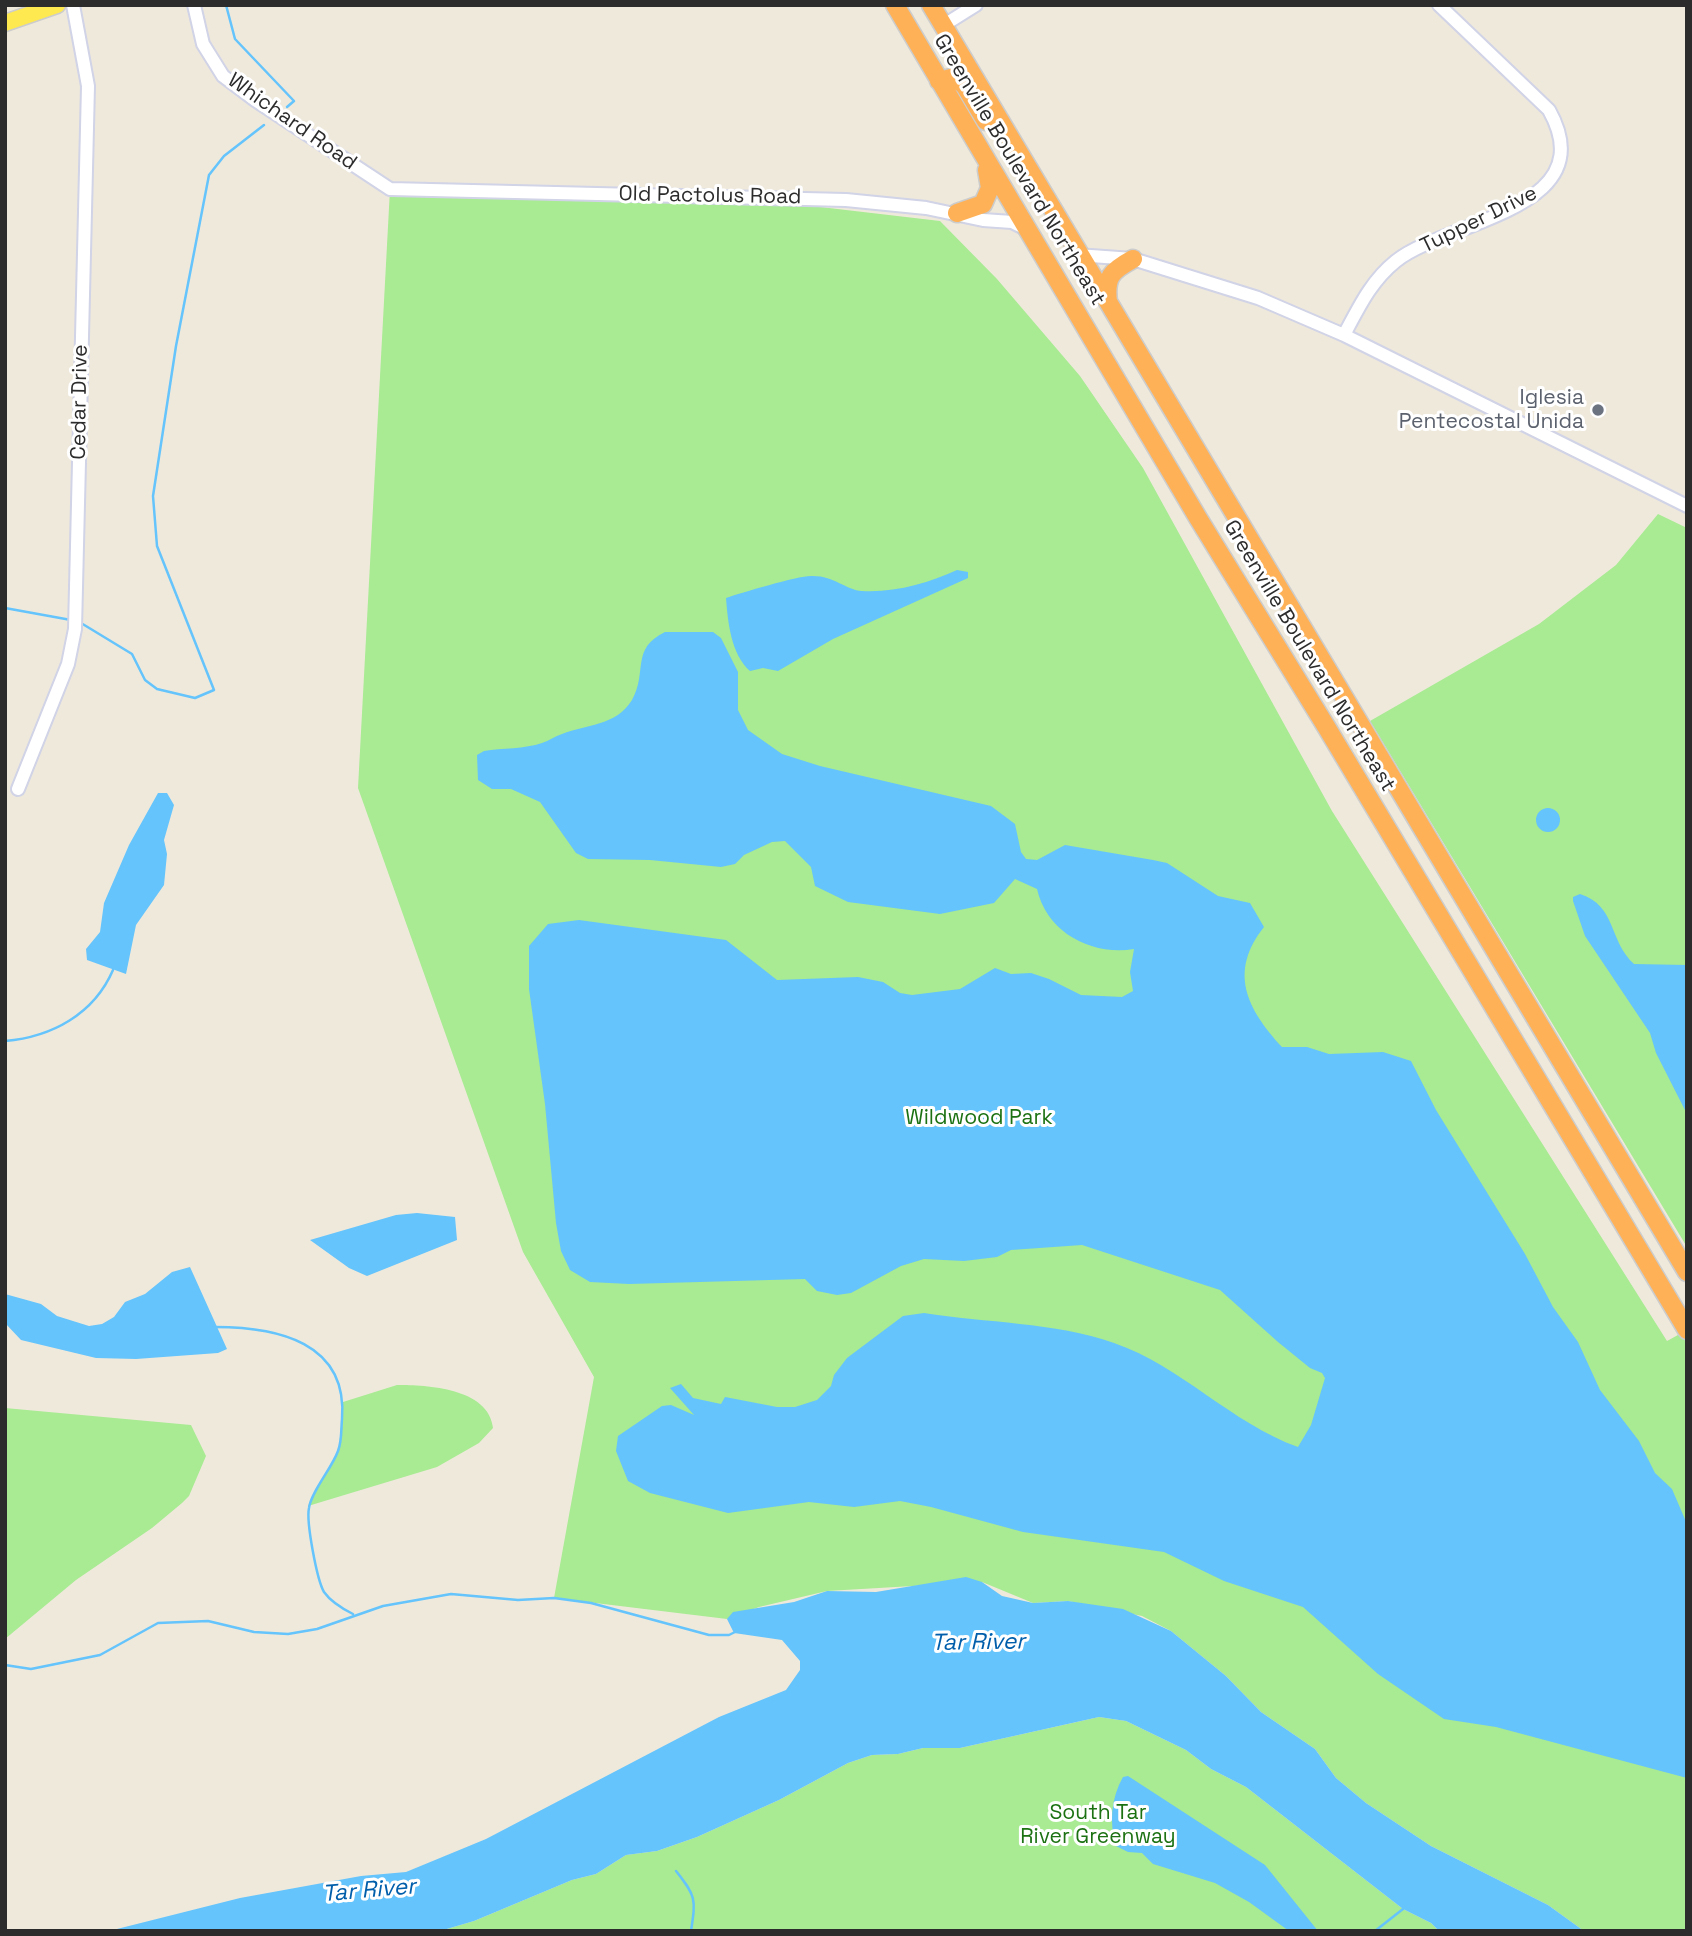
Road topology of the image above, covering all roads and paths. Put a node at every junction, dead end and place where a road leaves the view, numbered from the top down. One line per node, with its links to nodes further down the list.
1 (57, 5): 8 (main road)
2 (73, 5): 23 (street, Cedar Drive)
3 (194, 5): 12 (street, Whichard Road)
4 (895, 5): 10 (highway, Greenville Boulevard Northeast)
5 (931, 5): 9 (highway, Greenville Boulevard Northeast)
6 (976, 5): 9 (street)
7 (1439, 5): 20 (street, Tupper Drive)
8 (5, 23)
9 (943, 24): 14 (highway, Greenville Boulevard Northeast)
10 (939, 81): 11 (highway, Greenville Boulevard Northeast); 14 (highway)
11 (985, 159): 13 (highway); 15 (highway, Greenville Boulevard Northeast)
12 (390, 189): 13 (street, Old Pactolus Road)
13 (957, 213): 15 (street, Old Pactolus Road)
14 (1053, 213): 16 (highway, Greenville Boulevard Northeast)
15 (1026, 229): 18 (highway, Greenville Boulevard Northeast)
16 (1077, 255): 17 (street); 19 (highway, Greenville Boulevard Northeast)
17 (1133, 259): 19 (highway); 20 (street)
18 (1047, 264): 21 (highway); 25 (highway, Greenville Boulevard Northeast)
19 (1108, 305): 21 (highway, Greenville Boulevard Northeast)
20 (1344, 335): 22 (street)
21 (1160, 391): 24 (highway, Greenville Boulevard Northeast)
22 (1687, 506)
23 (18, 789)
24 (1687, 1272)
25 (1687, 1330)

